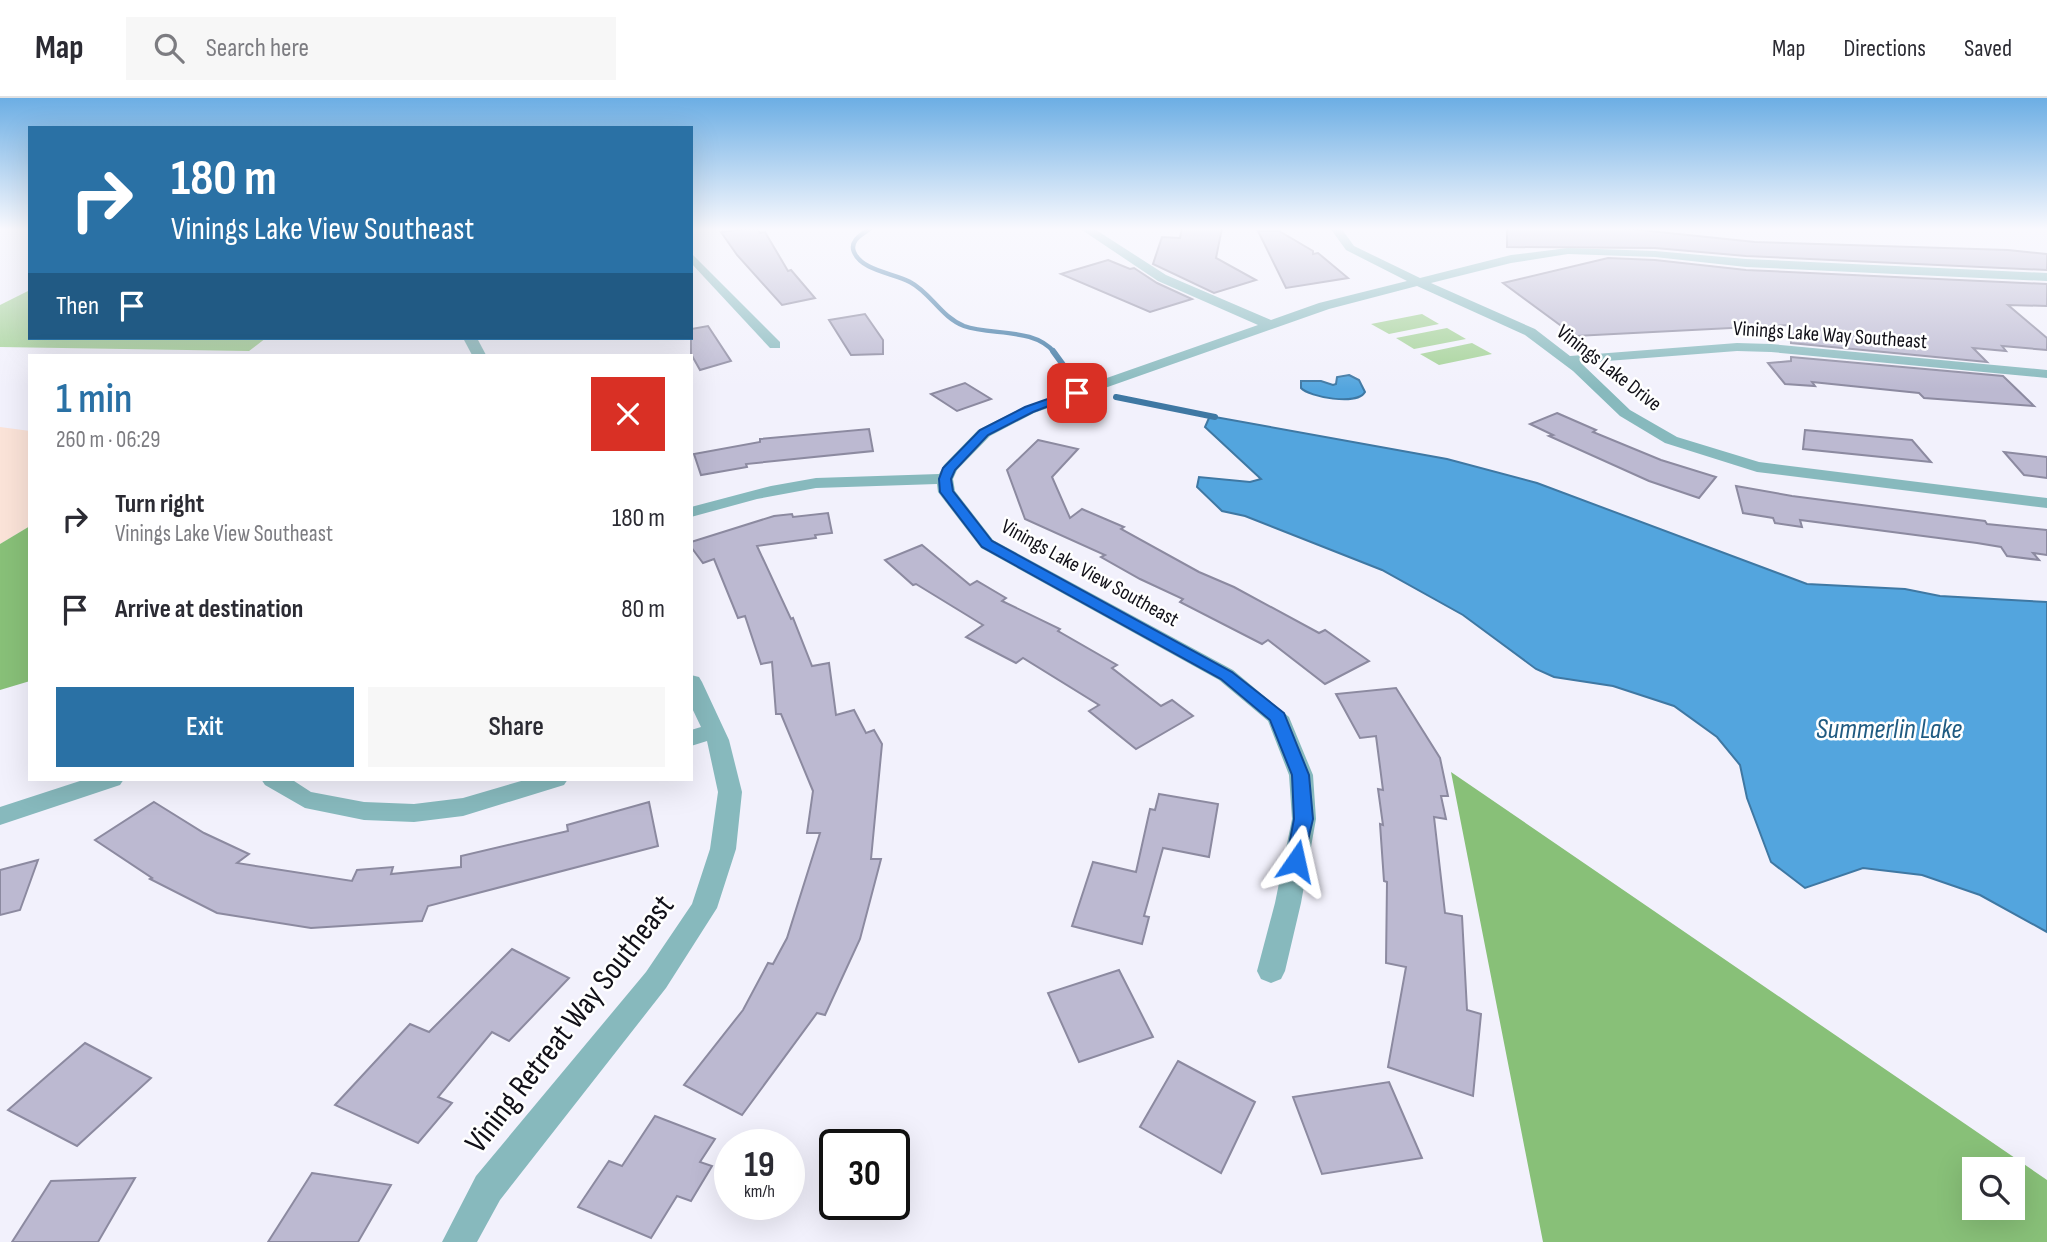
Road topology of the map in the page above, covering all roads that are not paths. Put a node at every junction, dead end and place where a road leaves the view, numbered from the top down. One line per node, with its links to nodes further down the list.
1 (714, 281): 5 (street)
2 (1169, 281): 4 (street)
3 (1419, 282): 4 (street); 6 (street, Vinings Lake Drive)
4 (1270, 325): 8 (street)
5 (775, 345)
6 (1567, 360): 7 (street, Vinings Lake Way Southeast); 9 (street, Vinings Lake Drive)
7 (2047, 374)
8 (945, 479): 10 (street); 17 (street, Vinings Lake View Southeast)
9 (2047, 503)
10 (693, 511)
11 (693, 691): 12 (street, Vining Retreat Way Southeast)
12 (703, 734): 18 (street, Vining Retreat Way Southeast)
13 (106, 781): 16 (street)
14 (276, 781): 15 (street)
15 (549, 781)
16 (0, 816)
17 (1271, 971)
18 (458, 1242)

